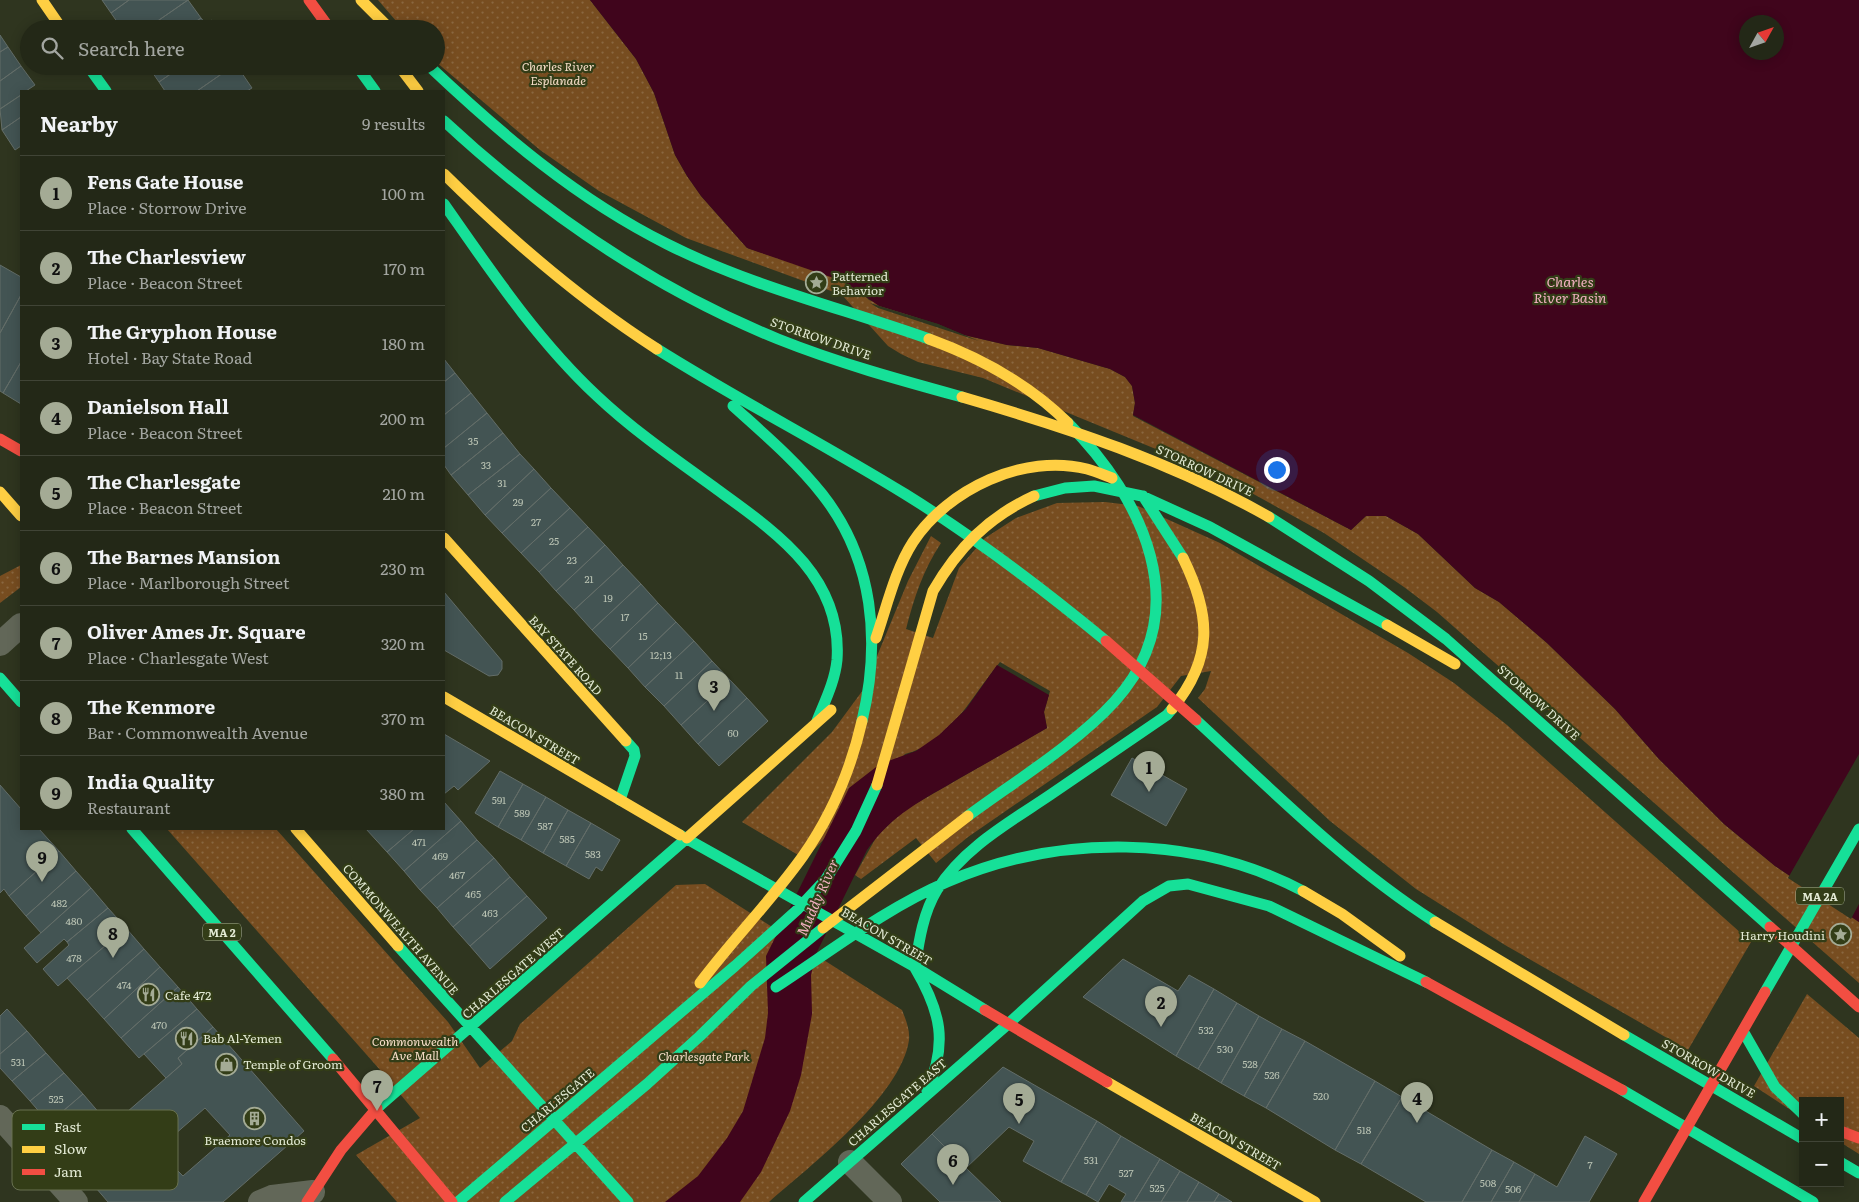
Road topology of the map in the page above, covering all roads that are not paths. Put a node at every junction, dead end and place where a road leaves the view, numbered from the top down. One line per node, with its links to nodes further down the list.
1 (42, 0): 5 (main road)
2 (310, 0): 6 (main road)
3 (352, 0): 7 (main road)
4 (360, 0): 8 (main road)
5 (56, 20)
6 (324, 20)
7 (366, 20)
8 (381, 20)
9 (94, 75): 13 (main road)
10 (363, 75): 14 (main road)
11 (406, 75): 15 (main road)
12 (439, 75): 20 (main road)
13 (105, 90)
14 (374, 90)
15 (417, 90)
16 (445, 122): 33 (main road, STORROW DRIVE)
17 (445, 175): 19 (main road, STORROW DRIVE)
18 (445, 205): 37 (main road)
19 (701, 375): 48 (main road); 59 (main road, STORROW DRIVE)
20 (1055, 410): 23 (main road); 52 (main road)
21 (0, 439): 22 (main road)
22 (20, 450)
23 (1122, 469)
24 (1133, 482): 43 (main road)
25 (0, 492): 27 (main road)
26 (1137, 495): 32 (main road); 33 (main road); 48 (main road)
27 (20, 515)
28 (445, 539): 38 (main road, BAY STATE ROAD)
29 (20, 626): 30 (street)
30 (0, 644)
31 (0, 678): 36 (main road)
32 (857, 680)
33 (1512, 697): 47 (main road, STORROW DRIVE)
34 (445, 698): 38 (main road, BEACON STREET)
35 (840, 700): 37 (main road, CHARLESGATE WEST)
36 (20, 701)
37 (817, 721): 42 (main road, CHARLESGATE WEST)
38 (620, 800): 42 (main road, BEACON STREET)
39 (1859, 829): 51 (main road, MA 2A)
40 (133, 830): 54 (main road, MA 2)
41 (297, 830): 50 (main road, COMMONWEALTH AVENUE)
42 (686, 838): 43 (main road, BEACON STREET); 50 (main road, CHARLESGATE WEST)
43 (915, 968): 49 (main road, BEACON STREET); 53 (main road)
44 (1449, 993): 45 (main road); 49 (main road, CHARLESGATE EAST); 76 (main road)
45 (766, 994)
46 (750, 1004): 52 (main road)
47 (1859, 1007)
48 (674, 1019): 69 (main road, CHARLESGATE)
49 (1008, 1024): 53 (main road, CHARLESGATE EAST); 74 (main road, BEACON STREET)
50 (470, 1028): 54 (main road, CHARLESGATE WEST); 71 (main road, COMMONWEALTH AVENUE)
51 (1743, 1031): 55 (main road); 75 (main road, MA 2A)
52 (694, 1042): 70 (main road)
53 (925, 1094): 61 (main road, CHARLESGATE EAST)
54 (374, 1111): 65 (main road, CHARLESGATE WEST); 68 (main road, MA 2)
55 (1799, 1111)
56 (0, 1116): 57 (street)
57 (12, 1130)
58 (1844, 1132): 60 (main road)
59 (1799, 1137)
60 (1859, 1138)
61 (850, 1162): 72 (main road, CHARLESGATE EAST); 73 (street)
62 (1844, 1164): 63 (main road)
63 (1859, 1173)
64 (65, 1190): 66 (street)
65 (310, 1197): 67 (street)
66 (76, 1202)
67 (260, 1202)
68 (452, 1202)
69 (458, 1202)
70 (505, 1202)
71 (628, 1202)
72 (804, 1202)
73 (890, 1202)
74 (1315, 1202)
75 (1644, 1202)
76 (1813, 1202)

